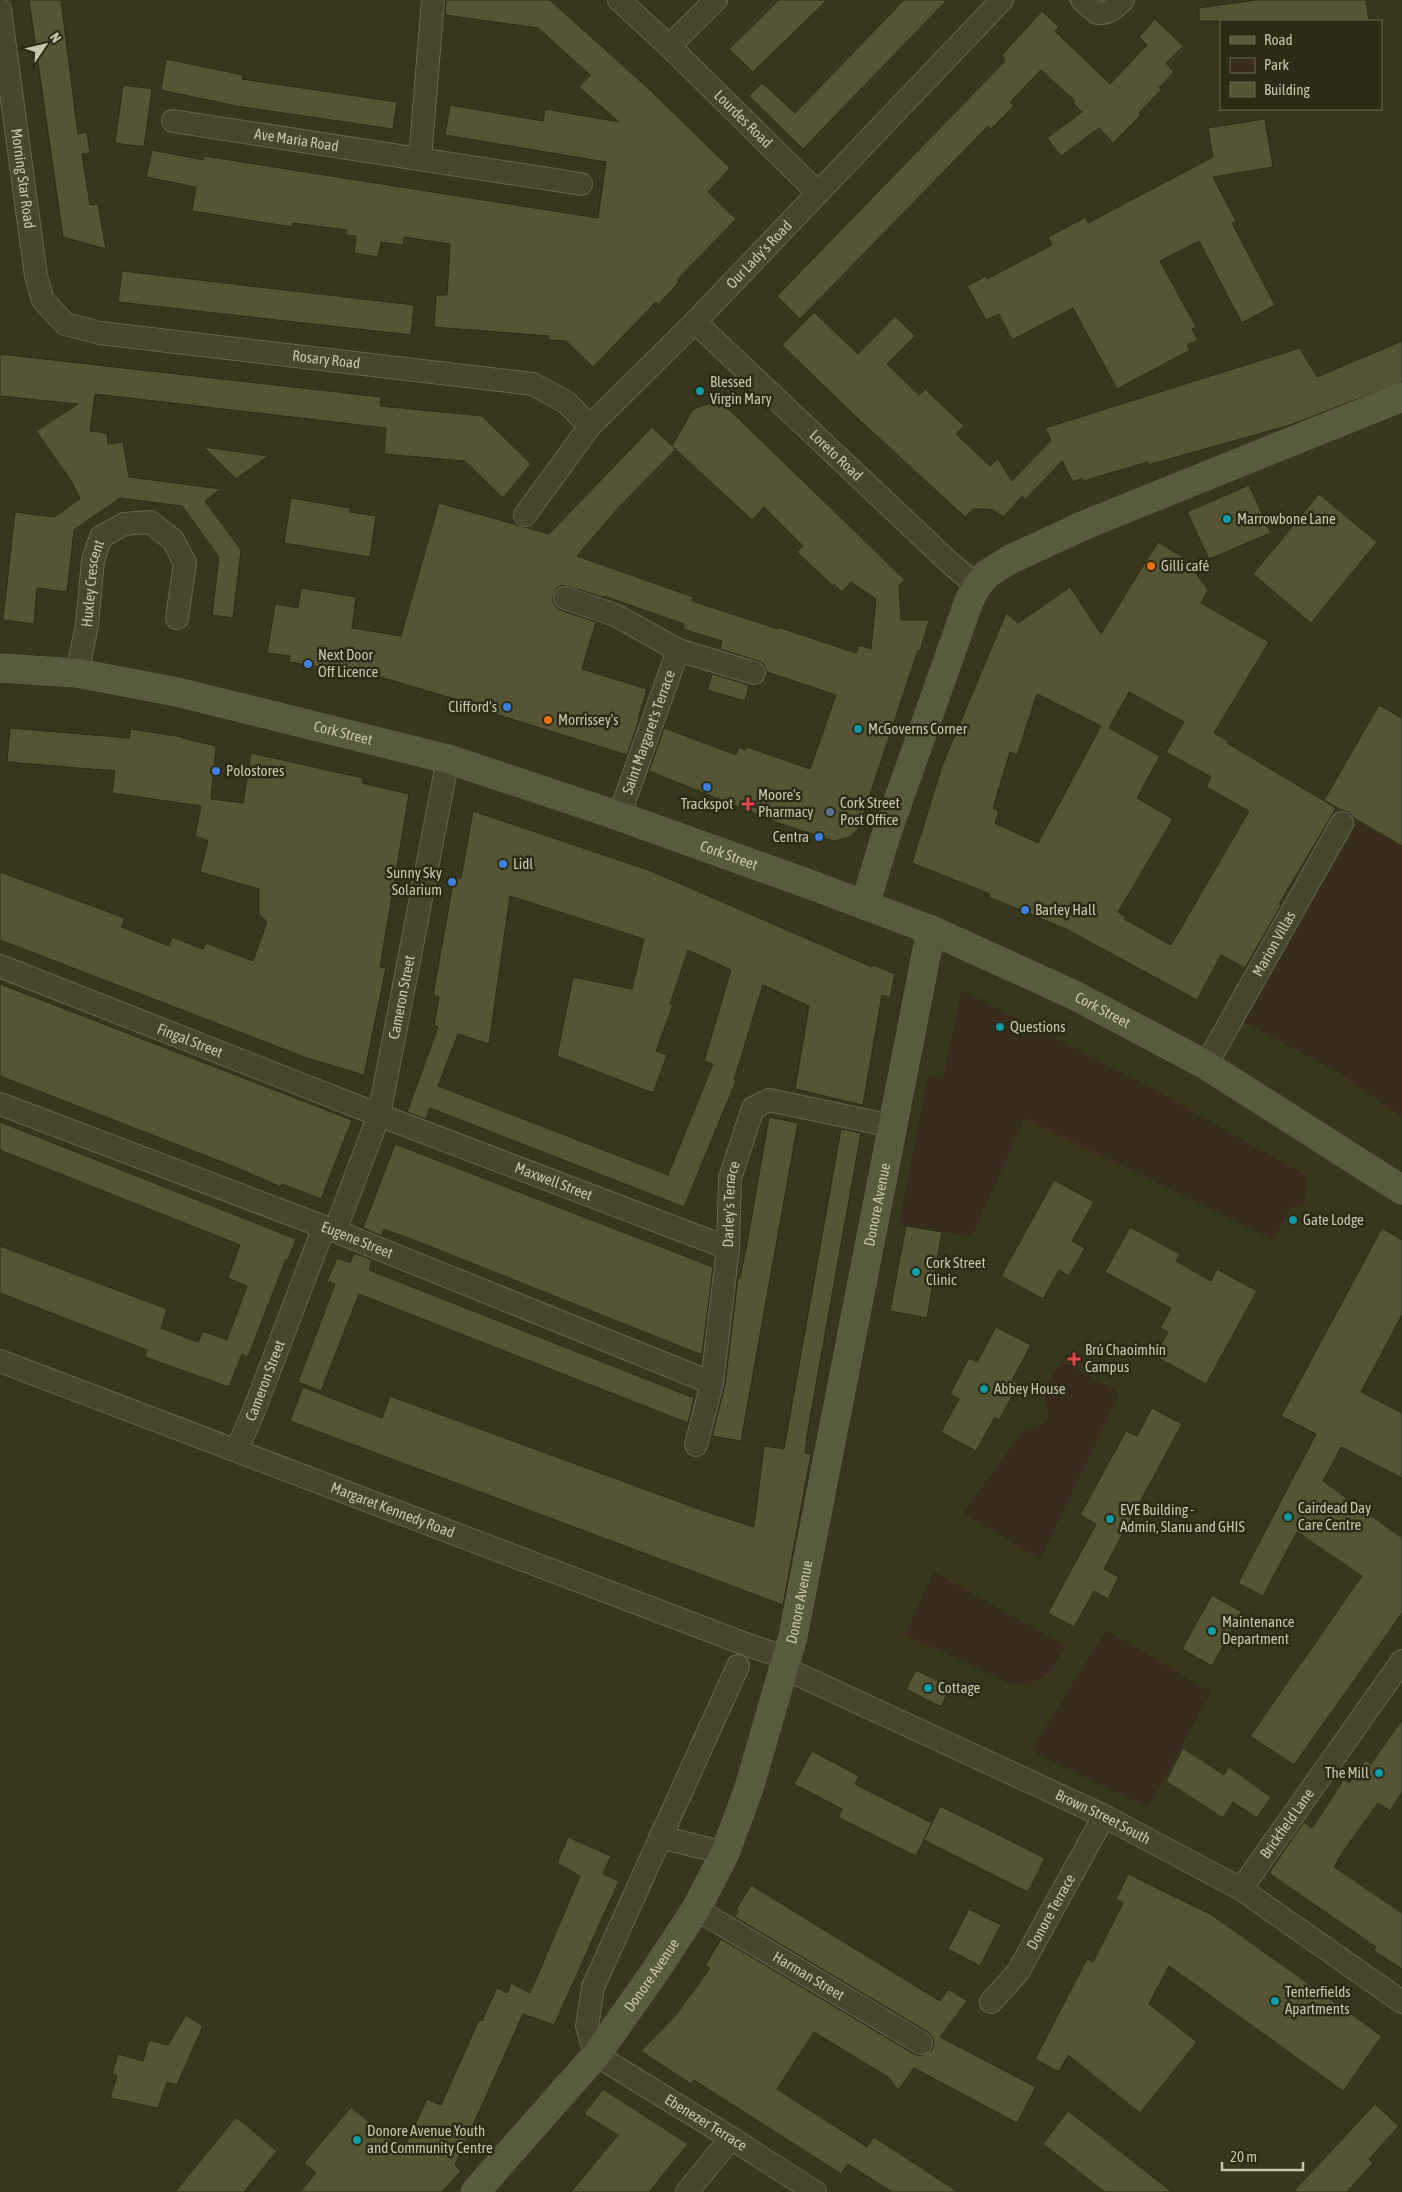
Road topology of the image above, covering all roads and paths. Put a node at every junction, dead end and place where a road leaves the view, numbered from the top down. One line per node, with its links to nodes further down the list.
1 (433, 0): 10 (street)
2 (619, 0): 8 (street, Lourdes Road)
3 (716, 0): 8 (street)
4 (1002, 0): 12 (street, Our Lady's Road)
5 (1082, 0): 6 (street)
6 (1123, 0)
7 (0, 10): 13 (street, Morning Star Road)
8 (669, 46): 12 (street, Lourdes Road)
9 (173, 121): 10 (street, Ave Maria Road)
10 (420, 160): 11 (street, Ave Maria Road)
11 (581, 184)
12 (818, 192): 14 (street, Our Lady's Road)
13 (53, 313): 16 (street, Rosary Road)
14 (695, 322): 16 (street, Our Lady's Road); 18 (street, Loreto Road)
15 (1402, 397): 18 (main road)
16 (590, 426): 17 (street, Our Lady's Road)
17 (524, 515)
18 (977, 586): 28 (main road)
19 (565, 598): 21 (street)
20 (177, 618): 24 (street, Huxley Crescent)
21 (678, 650): 23 (street); 26 (street, Saint Margaret's Terrace)
22 (0, 668): 24 (main road, Cork Street)
23 (754, 673)
24 (77, 674): 25 (main road, Cork Street)
25 (448, 759): 26 (main road, Cork Street); 33 (street, Cameron Street)
26 (619, 816): 28 (main road, Cork Street)
27 (1342, 824): 31 (street, Marion Villas)
28 (865, 905): 29 (main road, Cork Street)
29 (930, 930): 31 (main road, Cork Street); 34 (main road, Donore Avenue)
30 (0, 966): 33 (street, Fingal Street)
31 (1206, 1065): 35 (main road, Cork Street)
32 (0, 1104): 36 (street, Eugene Street)
33 (379, 1115): 36 (street, Cameron Street); 37 (street, Maxwell Street)
34 (892, 1126): 37 (street, Darley's Terrace); 43 (main road, Donore Avenue)
35 (1402, 1190)
36 (329, 1229): 39 (street, Eugene Street); 41 (street, Cameron Street)
37 (728, 1248): 39 (street, Darley's Terrace)
38 (0, 1361): 41 (street, Margaret Kennedy Road)
39 (712, 1383): 40 (street, Darley's Terrace)
40 (696, 1445)
41 (237, 1449): 43 (street, Margaret Kennedy Road)
42 (1402, 1661): 48 (street, Brickfield Lane)
43 (786, 1663): 45 (street, Brown Street South); 47 (main road, Donore Avenue)
44 (738, 1666): 46 (street)
45 (1104, 1816): 48 (street, Brown Street South); 50 (street, Donore Terrace)
46 (660, 1836): 47 (street); 53 (street)
47 (726, 1853): 49 (main road, Donore Avenue)
48 (1241, 1889): 51 (street, Brown Street South)
49 (696, 1909): 52 (street, Harman Street); 53 (main road, Donore Avenue)
50 (991, 2002)
51 (1402, 2002)
52 (922, 2043)
53 (596, 2055): 54 (street, Ebenezer Terrace); 55 (main road, Donore Avenue)
54 (732, 2138): 56 (street); 57 (street, Ebenezer Terrace)
55 (475, 2192)
56 (687, 2192)
57 (815, 2192)

